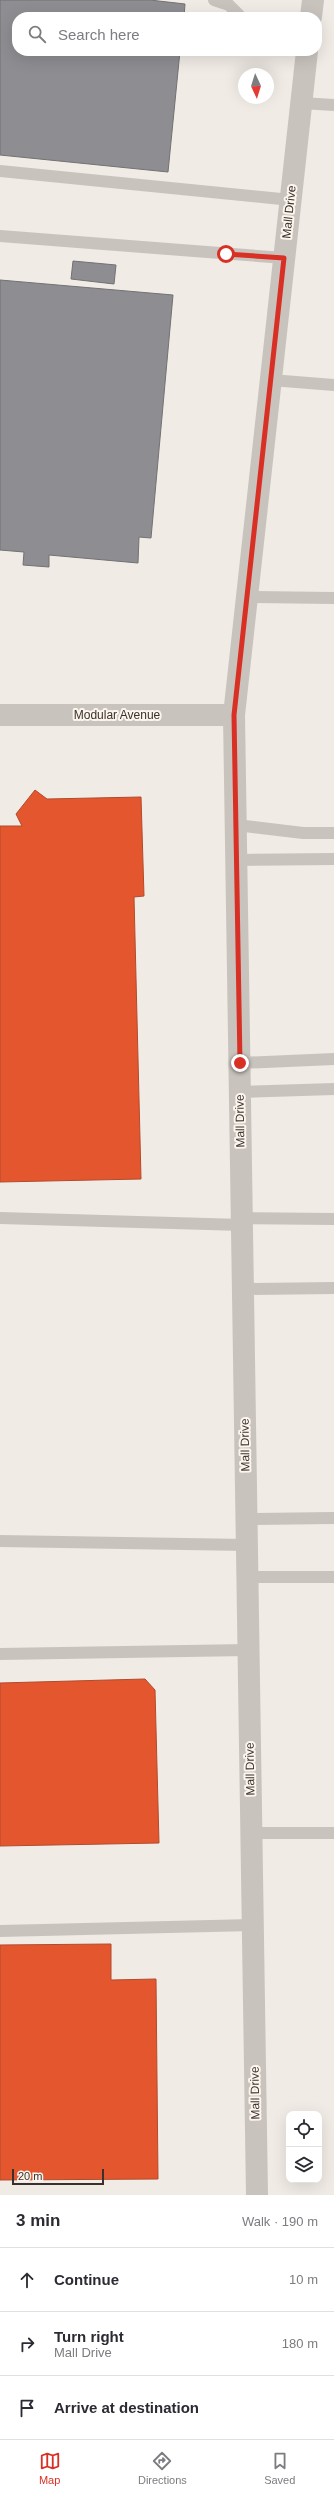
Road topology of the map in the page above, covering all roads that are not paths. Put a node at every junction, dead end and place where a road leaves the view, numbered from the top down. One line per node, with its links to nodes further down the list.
1 (214, 0): 3 (lane)
2 (313, 0): 4 (street)
3 (236, 12)
4 (312, 12)
5 (306, 56): 6 (street, Mall Drive)
6 (301, 102): 7 (lane); 9 (street, Mall Drive)
7 (334, 105)
8 (0, 171): 9 (lane)
9 (291, 200): 11 (street, Mall Drive)
10 (0, 236): 11 (lane)
11 (284, 258): 12 (street, Mall Drive)
12 (271, 380): 13 (lane); 14 (street, Mall Drive)
13 (334, 385)
14 (247, 597): 15 (lane); 17 (street, Mall Drive)
15 (334, 598)
16 (0, 715): 17 (street, Modular Avenue)
17 (234, 715): 18 (street, Mall Drive)
18 (236, 825): 19 (lane); 21 (street, Mall Drive)
19 (334, 833)
20 (334, 859): 21 (lane)
21 (237, 860): 23 (street, Mall Drive)
22 (334, 1059): 23 (lane)
23 (240, 1063): 25 (street, Mall Drive)
24 (334, 1089): 25 (lane)
25 (240, 1092): 28 (street, Mall Drive)
26 (0, 1218): 28 (lane)
27 (334, 1219): 28 (lane)
28 (242, 1221): 30 (street, Mall Drive)
29 (334, 1288): 30 (lane)
30 (243, 1289): 32 (street, Mall Drive)
31 (334, 1518): 32 (lane)
32 (247, 1519): 34 (street, Mall Drive)
33 (0, 1541): 34 (lane)
34 (247, 1545): 35 (street, Mall Drive)
35 (248, 1577): 36 (lane); 37 (street, Mall Drive)
36 (334, 1577)
37 (248, 1650): 38 (lane); 39 (street, Mall Drive)
38 (0, 1654)
39 (252, 1833): 40 (lane); 41 (street, Mall Drive)
40 (334, 1833)
41 (252, 1925): 42 (lane); 43 (street, Mall Drive)
42 (0, 1931)
43 (257, 2195)

